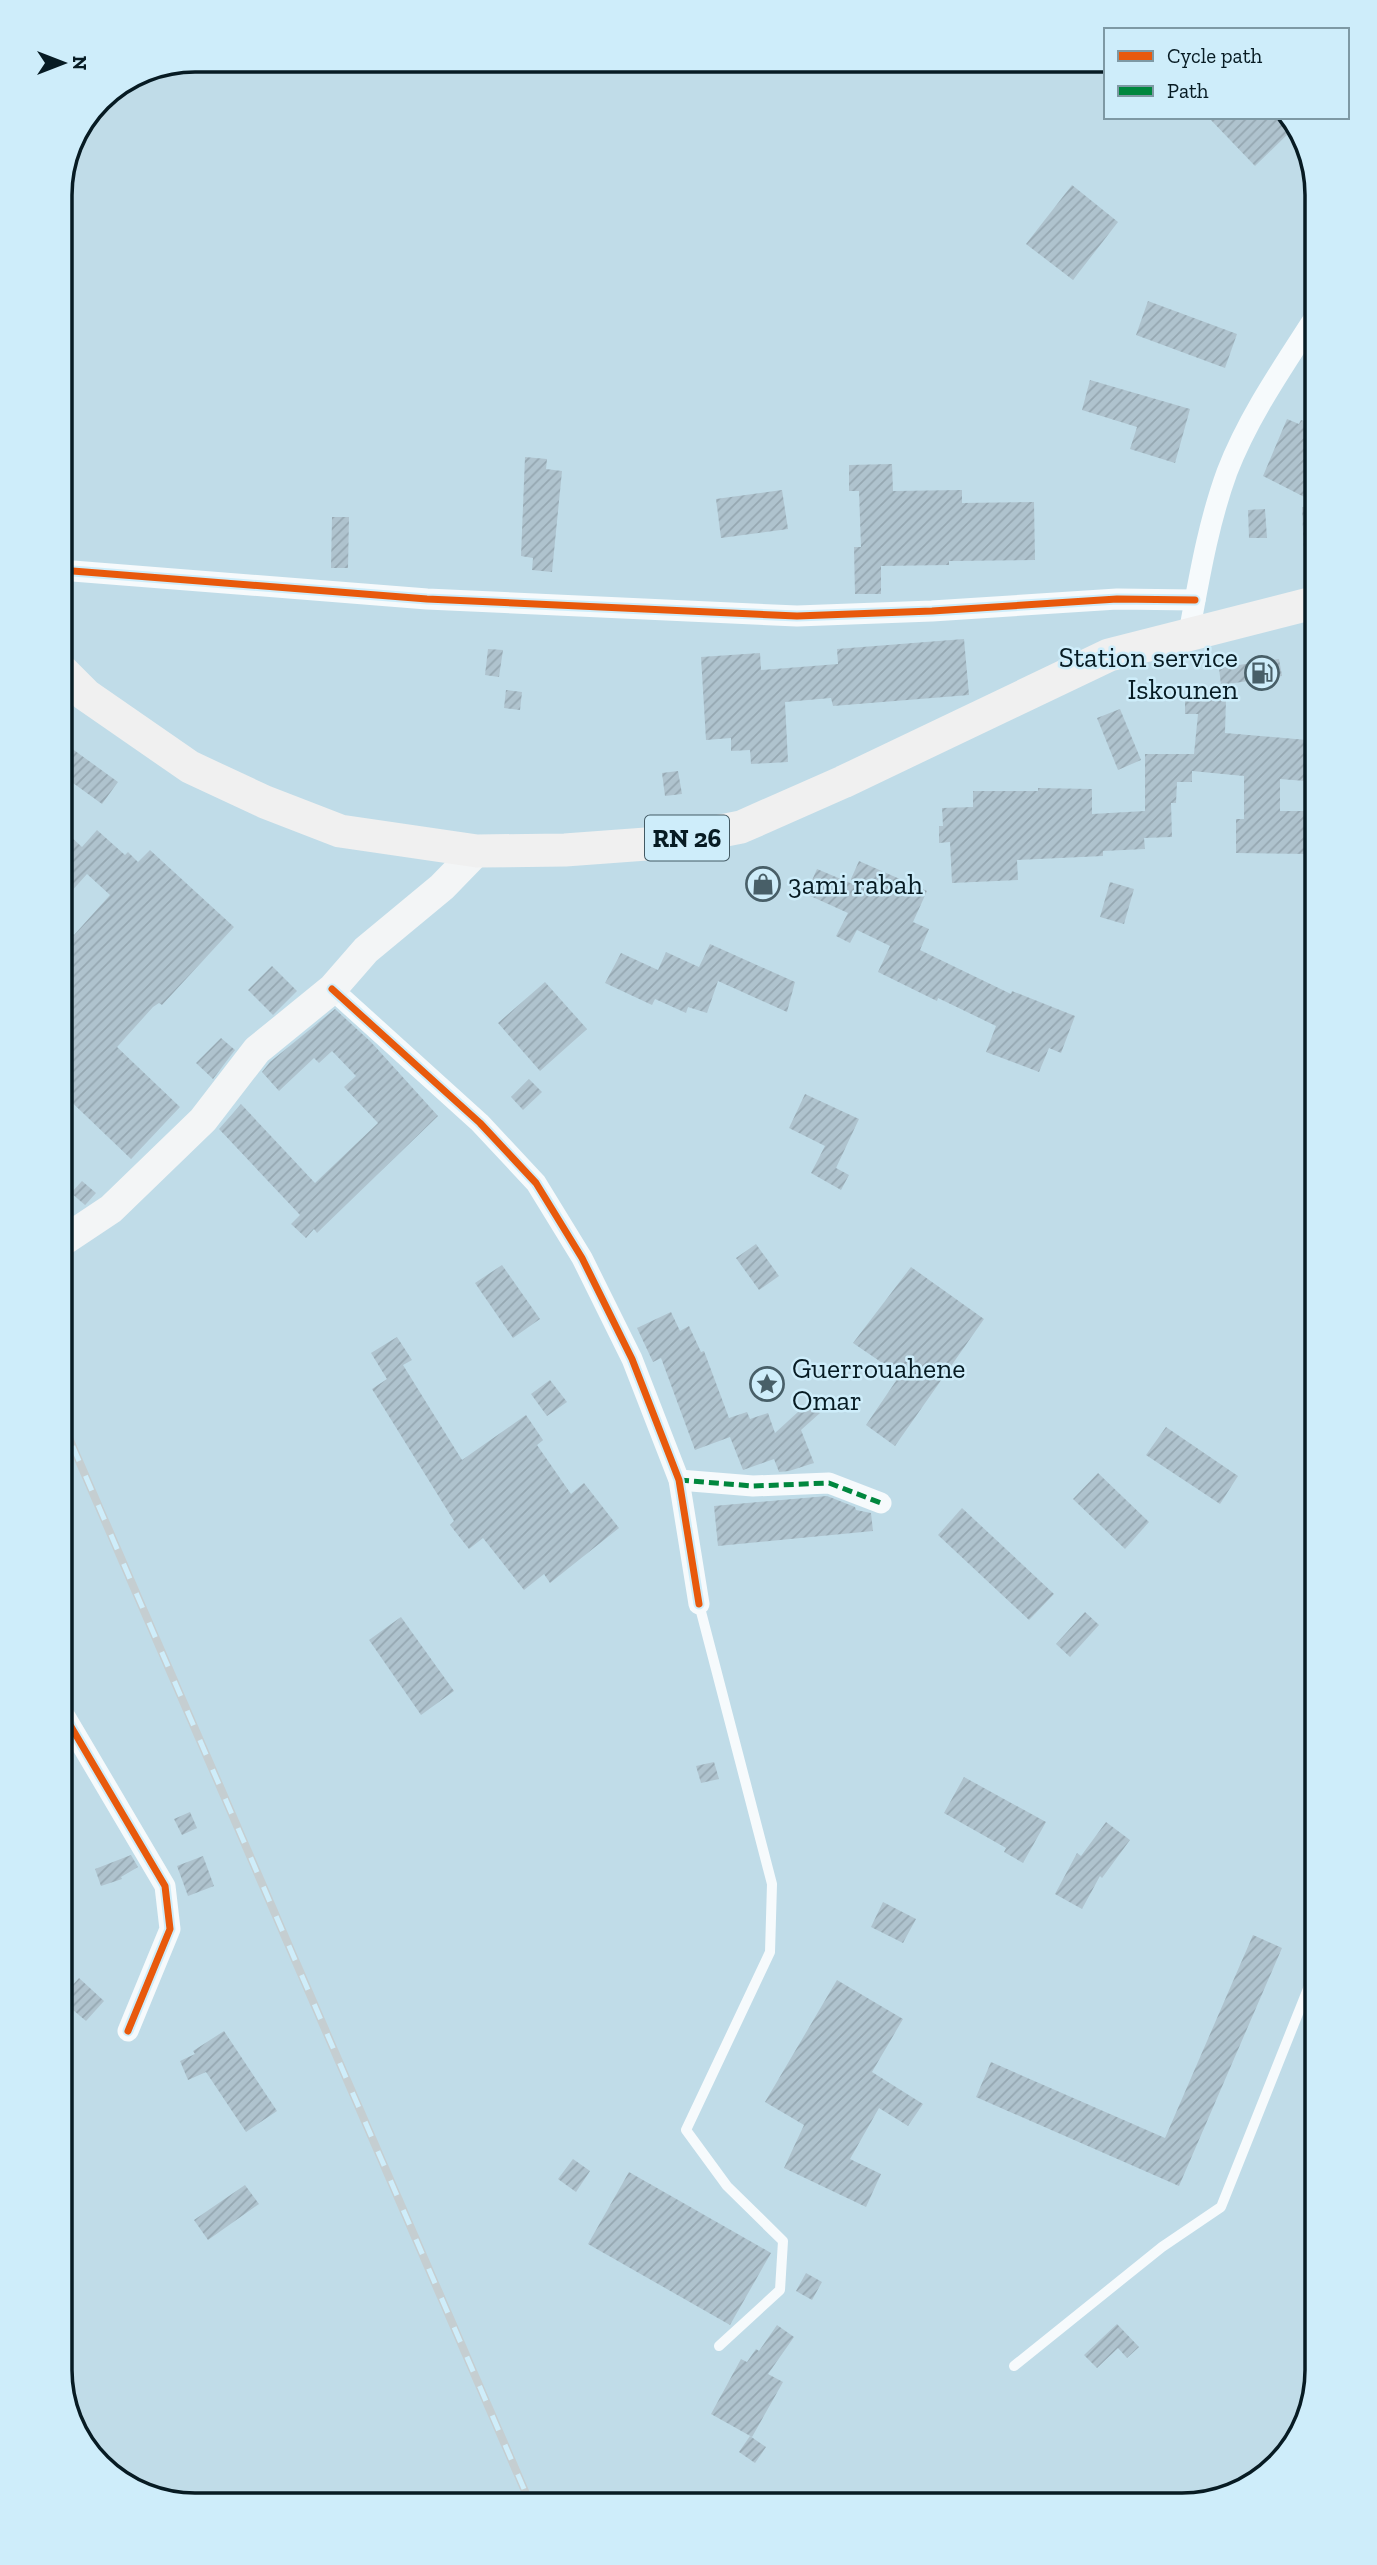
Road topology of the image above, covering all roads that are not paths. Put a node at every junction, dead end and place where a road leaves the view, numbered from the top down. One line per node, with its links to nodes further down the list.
1 (1305, 334): 3 (street)
2 (72, 571): 3 (street)
3 (1195, 600): 5 (street)
4 (1305, 605): 5 (main road, RN 26)
5 (1189, 633): 7 (main road, RN 26)
6 (72, 681): 7 (main road, RN 26)
7 (477, 851): 8 (street)
8 (332, 989): 9 (street); 10 (street)
9 (72, 1235)
10 (679, 1480): 11 (street); 12 (street)
11 (881, 1503)
12 (699, 1604): 16 (lane)
13 (72, 1728): 15 (street)
14 (1305, 1998): 17 (lane)
15 (128, 2031)
16 (719, 2346)
17 (1014, 2366)

